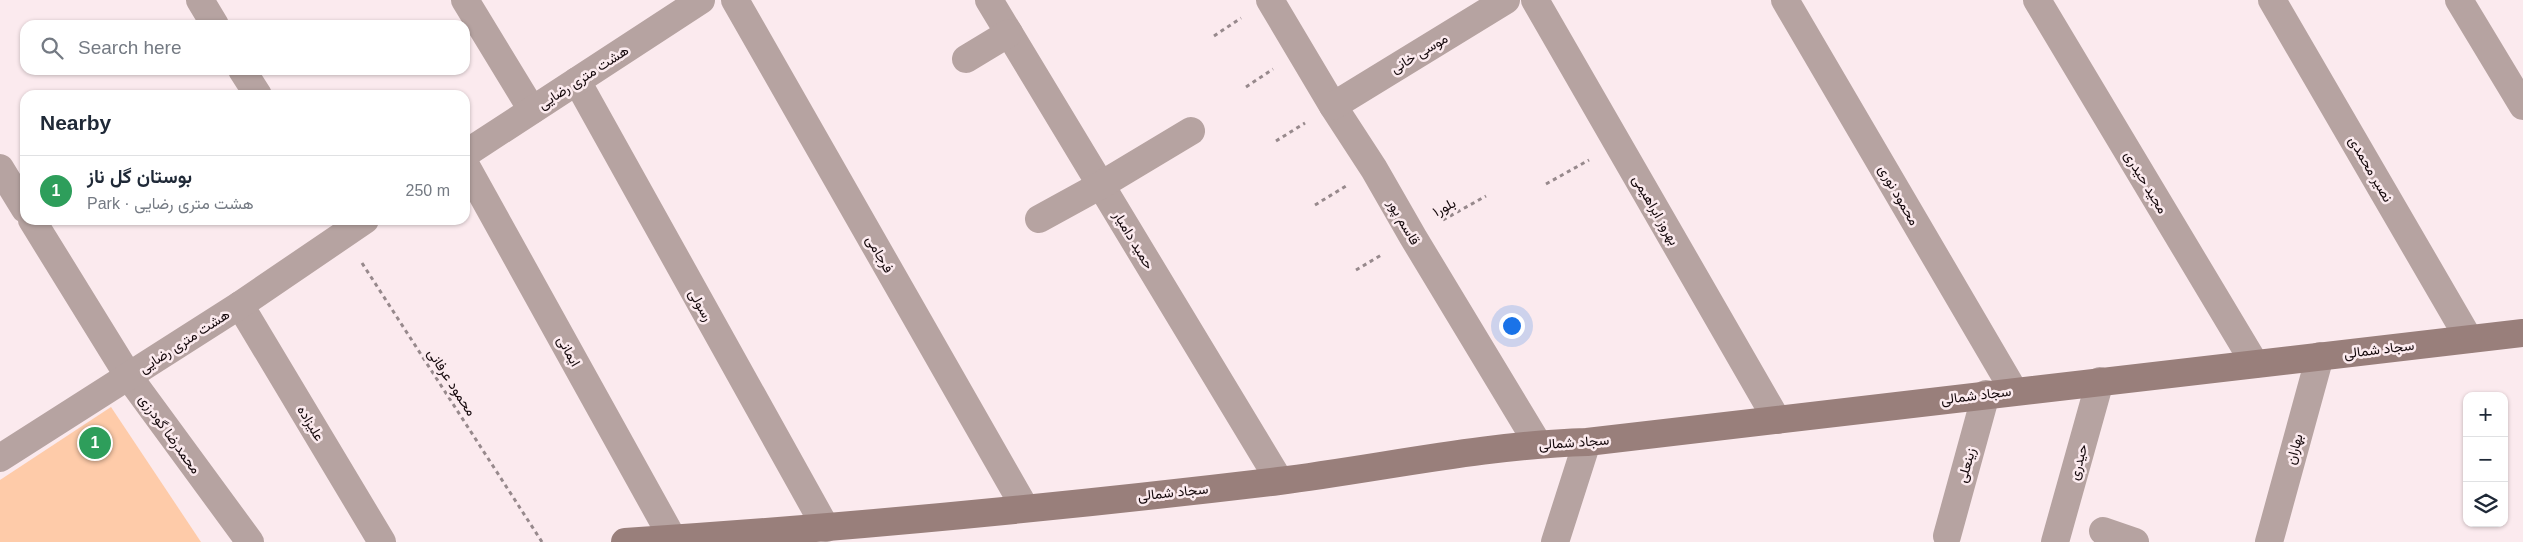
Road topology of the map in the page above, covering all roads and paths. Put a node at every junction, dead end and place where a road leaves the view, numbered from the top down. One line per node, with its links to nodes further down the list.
1 (200, 0): 13 (street)
2 (465, 0): 21 (street)
3 (701, 0): 17 (street, هشت متری رضایی)
4 (735, 0): 49 (street, فرجامی)
5 (989, 0): 14 (street, حمید دامیار)
6 (1270, 0): 19 (street, قاسم پور)
7 (1506, 0): 19 (street, موسی خانی)
8 (1535, 0): 23 (street, بهروز ابراهیمی)
9 (1785, 0): 42 (street, محمود نوری)
10 (2037, 0): 39 (street, مجید حیدری)
11 (2272, 0): 37 (street, نصیر محمدی)
12 (2459, 0): 20 (street)
13 (212, 20)
14 (1009, 33): 15 (street); 28 (street, حمید دامیار)
15 (966, 59)
16 (245, 75): 18 (street)
17 (577, 81): 21 (street, هشت متری رضایی); 50 (street, رسولی)
18 (255, 90)
19 (1333, 106): 34 (street, قاسم پور)
20 (2523, 106)
21 (532, 110): 24 (street, هشت متری رضایی)
22 (1191, 131): 28 (street)
23 (1617, 143): 27 (path); 44 (street, بهروز ابراهیمی)
24 (470, 151)
25 (0, 168): 30 (street)
26 (470, 173): 52 (street, ایمانی)
27 (1546, 184)
28 (1101, 185): 31 (street); 48 (street, حمید دامیار)
29 (1486, 196): 34 (path, بلور۱)
30 (20, 201)
31 (1039, 219)
32 (35, 225): 40 (street, محمدرضا گودرزی)
33 (348, 225): 35 (street, هشت متری رضایی); 55 (path, محمود عرفانی)
34 (1412, 237): 46 (street, قاسم پور)
35 (240, 305): 40 (street, هشت متری رضایی); 54 (street, علیزاده)
36 (2523, 333): 37 (main road, سجاد شمالی)
37 (2469, 339): 38 (main road, سجاد شمالی)
38 (2320, 356): 39 (main road, سجاد شمالی); 59 (street, بهاران)
39 (2255, 364): 41 (main road, سجاد شمالی)
40 (128, 377): 47 (street, هشت متری رضایی); 53 (street, محمدرضا گودرزی)
41 (2100, 381): 42 (main road, سجاد شمالی); 58 (street, حیدری)
42 (2014, 391): 43 (main road, سجاد شمالی)
43 (1986, 394): 44 (main road, سجاد شمالی); 51 (street, زینعلی)
44 (1777, 420): 45 (main road, سجاد شمالی)
45 (1587, 442): 46 (main road, سجاد شمالی); 57 (street)
46 (1538, 444): 48 (main road, سجاد شمالی)
47 (0, 458)
48 (1279, 480): 49 (main road, سجاد شمالی)
49 (1025, 508): 50 (main road, سجاد شمالی)
50 (826, 528): 52 (main road, سجاد شمالی)
51 (1947, 536)
52 (673, 539): 56 (main road, سجاد شمالی)
53 (250, 542)
54 (382, 542)
55 (542, 542)
56 (625, 542)
57 (1555, 542)
58 (2055, 542)
59 (2269, 542)

